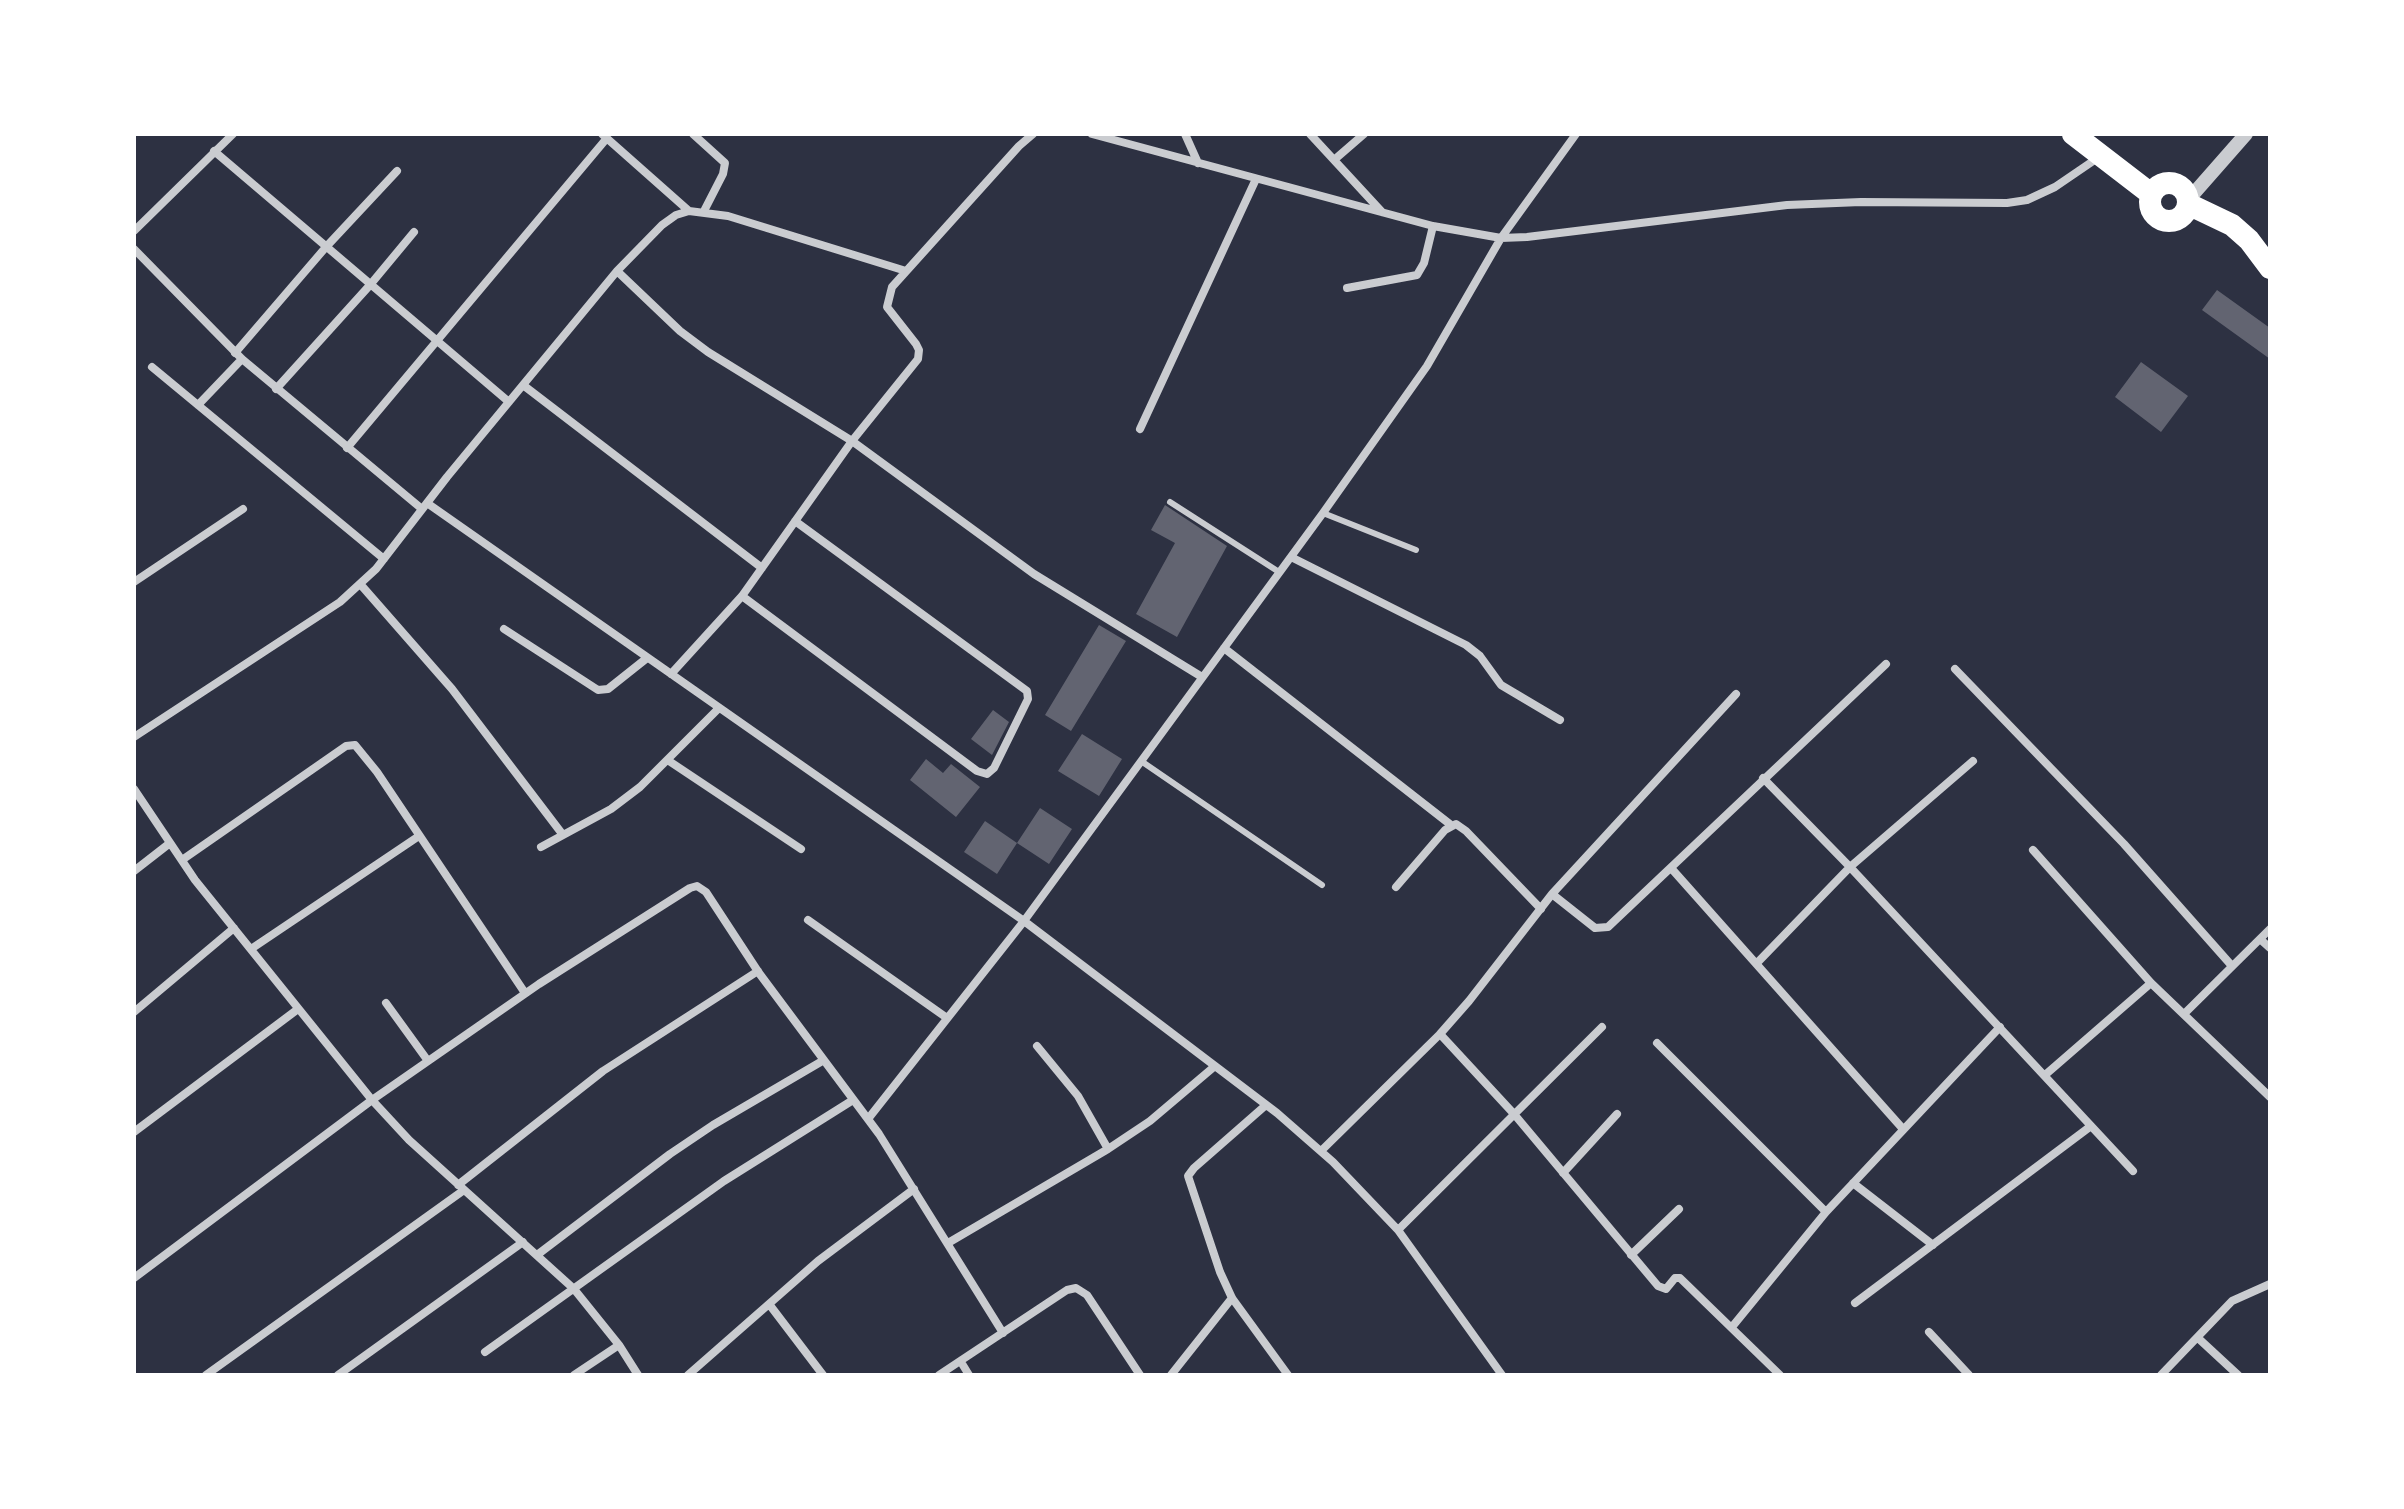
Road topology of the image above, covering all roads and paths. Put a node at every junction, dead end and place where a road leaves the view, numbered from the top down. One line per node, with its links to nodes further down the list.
1 (233, 134): 12 (street)
2 (693, 134): 20 (street)
3 (1033, 134): 30 (street)
4 (1092, 134): 15 (street)
5 (1185, 134): 15 (street)
6 (1310, 134): 14 (street)
7 (1364, 134): 14 (street)
8 (1576, 134): 25 (street)
9 (2073, 134): 13 (highway)
10 (2246, 134): 18 (street)
11 (605, 136): 19 (street); 33 (street)
12 (214, 151): 23 (street); 26 (street)
13 (2100, 156): 18 (highway); 25 (street)
14 (1334, 160): 21 (street)
15 (1198, 163): 17 (street)
16 (397, 171): 26 (street)
17 (1256, 179): 21 (street); 40 (street)
18 (2188, 202): 28 (highway)
19 (689, 211): 20 (street); 29 (street)
20 (704, 211): 30 (street)
21 (1382, 212): 22 (street)
22 (1433, 226): 25 (street); 32 (street)
23 (134, 231)
24 (414, 232): 31 (street)
25 (1501, 238): 46 (street)
26 (326, 247): 31 (street); 34 (street)
27 (134, 249): 34 (street)
28 (2270, 268)
29 (617, 271): 36 (street); 41 (street)
30 (906, 271): 41 (street)
31 (370, 285): 33 (street); 37 (street)
32 (1347, 288)
33 (435, 341): 38 (street); 42 (street)
34 (238, 356): 37 (street); 39 (street)
35 (152, 367): 39 (street)
36 (523, 385): 38 (street); 51 (street)
37 (276, 389): 42 (street)
38 (509, 402): 44 (street)
39 (198, 405): 50 (street)
40 (1140, 429)
41 (852, 441): 47 (street); 62 (street)
42 (347, 448): 44 (street)
43 (1170, 502): 52 (lane)
44 (424, 506): 50 (street); 58 (street)
45 (243, 509): 53 (street)
46 (1323, 513): 48 (lane); 49 (street)
47 (795, 521): 51 (street); 55 (street)
48 (1416, 550)
49 (1291, 557): 52 (street); 65 (street)
50 (384, 559): 54 (street)
51 (762, 568): 55 (street)
52 (1279, 572): 57 (street)
53 (134, 582)
54 (361, 585): 66 (street); 73 (street)
55 (742, 596): 61 (street)
56 (504, 629): 58 (street)
57 (1224, 648): 62 (street); 72 (street)
58 (647, 658): 61 (street)
59 (1886, 664): 70 (street)
60 (1955, 669): 95 (street)
61 (671, 674): 64 (street)
62 (1202, 677): 68 (street)
63 (1736, 694): 85 (street)
64 (719, 708): 67 (street); 88 (street)
65 (1560, 720)
66 (134, 737)
67 (669, 761): 73 (street); 77 (street)
68 (1141, 761): 83 (lane); 88 (street)
69 (1973, 761): 80 (street)
70 (1763, 778): 80 (street); 81 (street)
71 (134, 789): 75 (street)
72 (1451, 825): 84 (street); 86 (street)
73 (563, 835): 76 (street)
74 (419, 836): 79 (street); 93 (street); 98 (street)
75 (170, 843): 79 (street); 82 (street)
76 (541, 847)
77 (801, 849)
78 (2033, 850): 97 (street)
79 (182, 860): 89 (street)
80 (1850, 867): 94 (street); 105 (street)
81 (1671, 868): 85 (street); 94 (street)
82 (134, 871)
83 (1322, 885)
84 (1396, 887)
85 (1552, 894): 86 (street)
86 (1541, 909): 106 (street)
87 (808, 920): 103 (street)
88 (1024, 921): 103 (street); 111 (street)
89 (234, 928): 93 (street); 101 (street)
90 (2270, 929): 91 (street)
91 (2260, 939): 92 (street); 95 (street)
92 (2270, 948)
93 (251, 949): 100 (street)
94 (1757, 963): 121 (street)
95 (2232, 966): 102 (street)
96 (758, 971): 98 (street); 109 (street); 128 (street)
97 (2151, 983): 102 (street); 112 (street)
98 (525, 993): 110 (street)
99 (386, 1003): 110 (street)
100 (298, 1009): 114 (street); 122 (street)
101 (134, 1012)
102 (2184, 1014): 113 (street)
103 (947, 1018): 119 (street)
104 (1602, 1027): 117 (street)
105 (2000, 1027): 112 (street); 121 (street)
106 (1440, 1034): 117 (street); 124 (street)
107 (1657, 1043): 131 (street)
108 (1037, 1046): 123 (street)
109 (824, 1060): 115 (street); 136 (street)
110 (428, 1061): 114 (street)
111 (1215, 1066): 116 (street); 123 (street)
112 (2045, 1075): 120 (street)
113 (2270, 1097)
114 (372, 1100): 128 (street); 138 (street)
115 (853, 1100): 119 (street); 140 (street)
116 (1266, 1105): 124 (street); 141 (street)
117 (1514, 1114): 126 (street); 132 (street)
118 (1617, 1114): 126 (street)
119 (868, 1119): 129 (street)
120 (2091, 1126): 125 (street); 135 (street)
121 (1903, 1129): 127 (street)
122 (134, 1132)
123 (1108, 1149): 134 (street)
124 (1321, 1151): 132 (street)
125 (2133, 1171)
126 (1563, 1173): 137 (street)
127 (1853, 1183): 131 (street); 135 (street)
128 (461, 1187): 133 (street); 151 (street)
129 (914, 1189): 134 (street); 143 (street)
130 (1679, 1209): 137 (street)
131 (1826, 1212): 144 (street)
132 (1398, 1230): 162 (street)
133 (523, 1242): 136 (street); 152 (street)
134 (948, 1243): 146 (street)
135 (1933, 1245): 142 (street)
136 (537, 1255): 140 (street)
137 (1631, 1255): 144 (street)
138 (134, 1278)
139 (2270, 1284): 147 (street)
140 (574, 1289): 148 (street); 149 (street)
141 (1232, 1298): 160 (street); 161 (street)
142 (1855, 1303)
143 (769, 1304): 155 (street); 156 (street)
144 (1732, 1327): 163 (street)
145 (1929, 1332): 164 (street)
146 (1003, 1333): 150 (street); 159 (street)
147 (2198, 1338): 165 (street); 166 (street)
148 (619, 1345): 153 (street); 154 (street)
149 (485, 1352)
150 (961, 1362): 157 (street); 158 (street)
151 (206, 1375)
152 (338, 1375)
153 (574, 1375)
154 (638, 1375)
155 (688, 1375)
156 (823, 1375)
157 (939, 1375)
158 (969, 1375)
159 (1140, 1375)
160 (1171, 1375)
161 (1288, 1375)
162 (1502, 1375)
163 (1780, 1375)
164 (1969, 1375)
165 (2161, 1375)
166 (2238, 1375)

